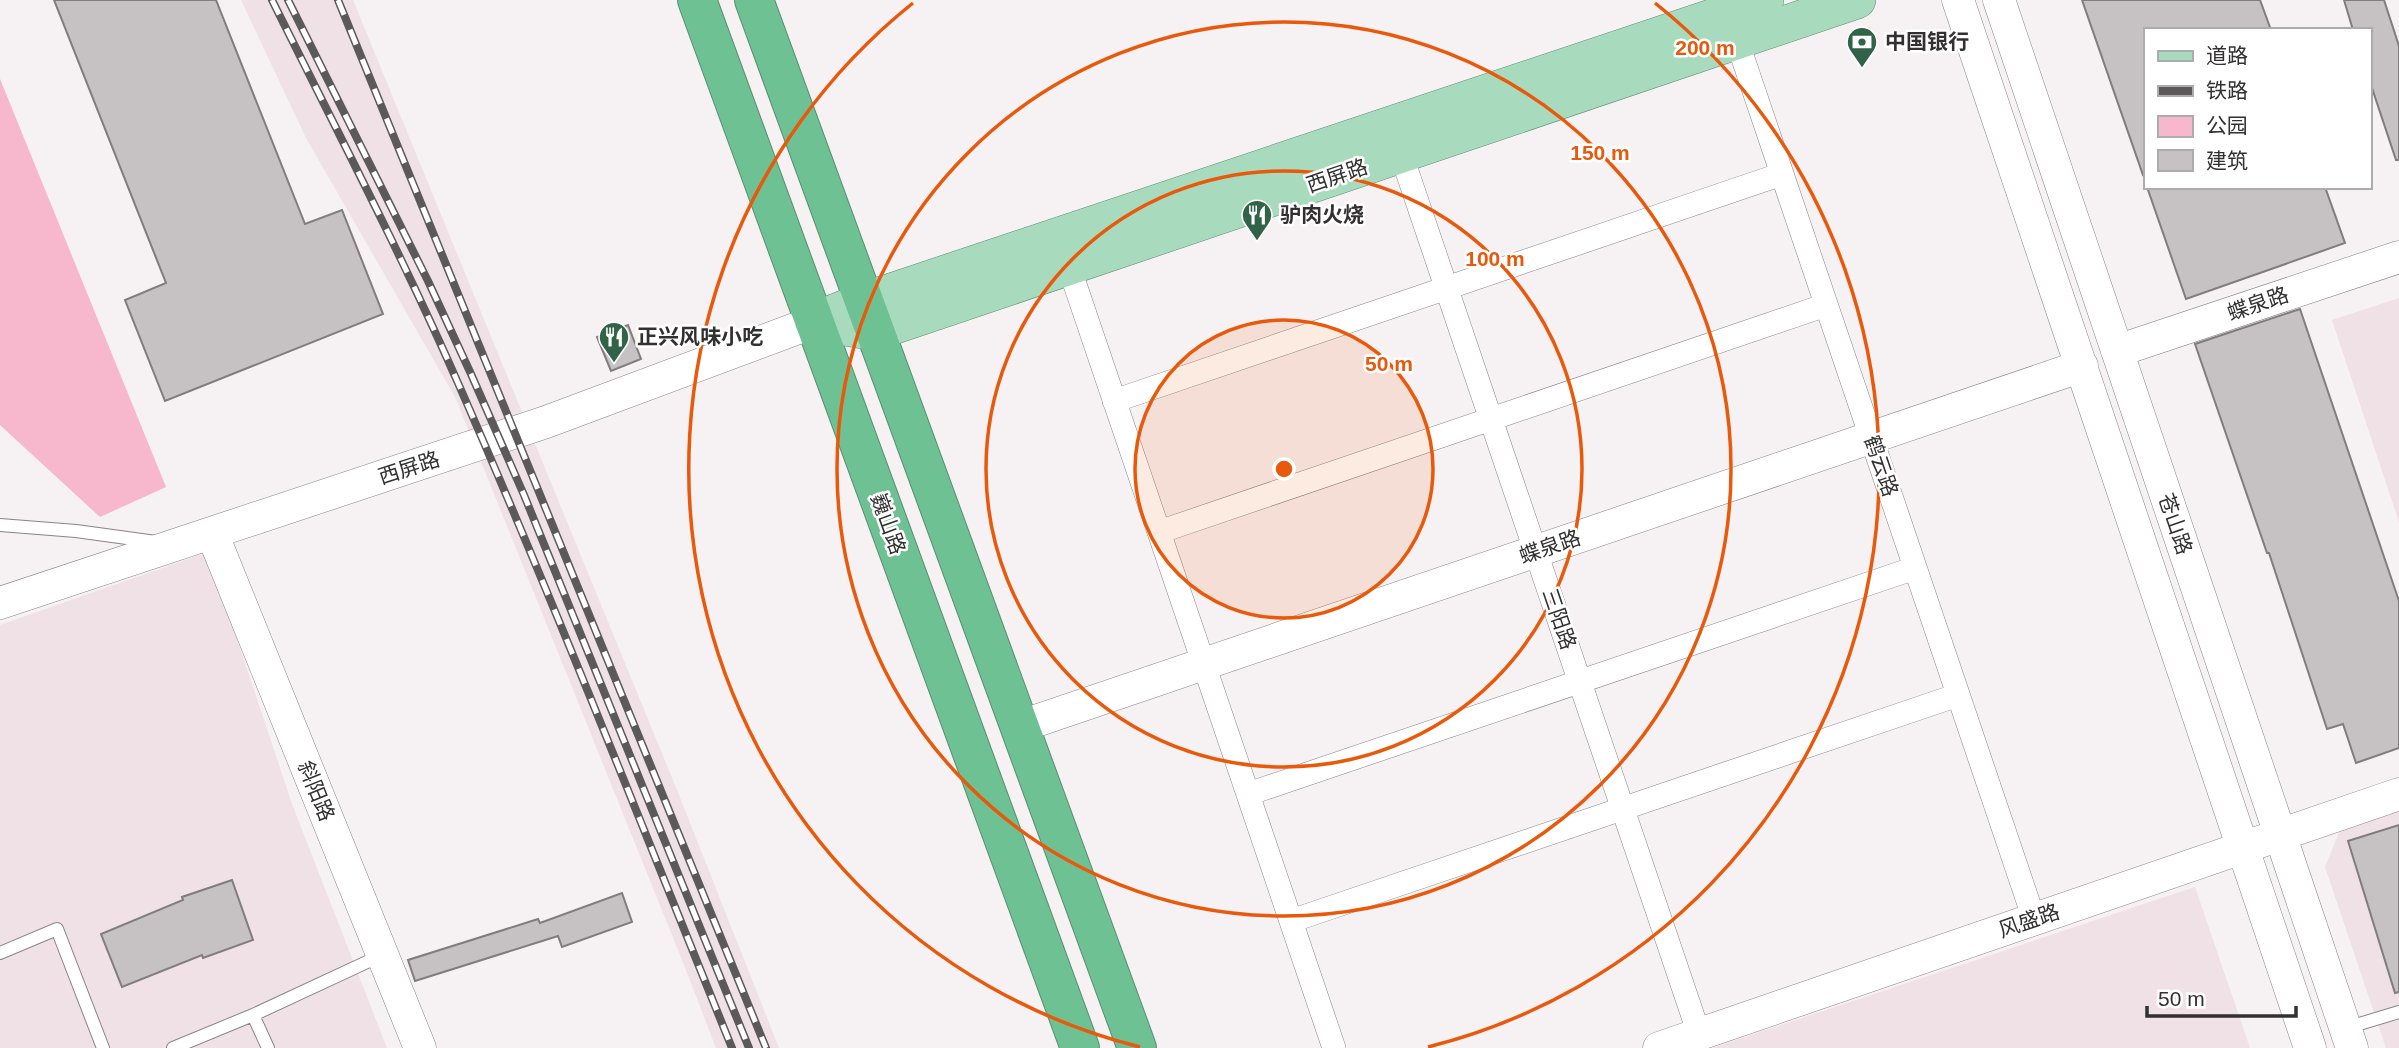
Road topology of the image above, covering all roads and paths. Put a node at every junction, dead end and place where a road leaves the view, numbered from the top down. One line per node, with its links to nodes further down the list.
1 (697, 0): 15 (highway, 巍山路)
2 (754, 0): 14 (highway)
3 (1765, 0): 7 (main road, 西屏路)
4 (1857, 0): 7 (main road, 西屏路)
5 (1958, 0): 17 (main road, 苍山路)
6 (1999, 0): 16 (main road, 苍山路)
7 (1732, 27): 8 (main road, 西屏路); 9 (street, 鹤云路)
8 (1396, 139): 10 (main road, 西屏路); 12 (street, 三阳路)
9 (1782, 174): 12 (street); 13 (street, 鹤云路)
10 (1064, 251): 14 (main road, 西屏路); 18 (street)
11 (2399, 257): 16 (main road, 蝶泉路)
12 (1447, 288): 18 (street); 19 (street, 三阳路)
13 (1826, 305): 19 (street); 20 (street, 鹤云路)
14 (869, 316): 15 (main road, 西屏路); 31 (highway)
15 (814, 322): 23 (main road, 西屏路); 49 (highway, 巍山路)
16 (2117, 351): 35 (main road, 苍山路)
17 (2081, 366): 20 (main road, 蝶泉路); 36 (main road, 苍山路)
18 (1115, 401): 22 (street)
19 (1491, 419): 22 (street); 25 (street, 三阳路)
20 (1871, 438): 25 (main road, 蝶泉路); 26 (street, 鹤云路)
21 (0, 525): 24 (lane)
22 (1159, 532): 28 (street)
23 (212, 534): 24 (main road, 西屏路); 40 (main road, 斜阳路)
24 (174, 545): 27 (main road, 西屏路)
25 (1536, 551): 28 (main road, 蝶泉路); 29 (street, 三阳路)
26 (1915, 568): 29 (street); 30 (street, 鹤云路)
27 (0, 603)
28 (1204, 664): 31 (main road, 蝶泉路); 32 (street)
29 (1580, 682): 32 (street); 34 (street, 三阳路)
30 (1958, 695): 34 (street); 37 (street, 鹤云路)
31 (1018, 727): 50 (highway)
32 (1248, 794): 38 (street)
33 (2399, 794): 35 (main road, 风盛路)
34 (1623, 809): 38 (street); 43 (street, 三阳路)
35 (2280, 835): 36 (main road, 风盛路); 44 (main road, 苍山路)
36 (2243, 848): 37 (main road, 风盛路); 53 (main road, 苍山路)
37 (2034, 919): 43 (main road, 风盛路)
38 (1291, 921): 51 (street)
39 (0, 953): 45 (lane)
40 (383, 955): 42 (lane); 48 (main road, 斜阳路)
41 (2399, 1012): 44 (lane)
42 (253, 1015): 46 (lane); 47 (lane)
43 (1699, 1034): 52 (main road, 风盛路)
44 (2349, 1038)
45 (103, 1048)
46 (173, 1048)
47 (268, 1048)
48 (420, 1048)
49 (1080, 1048)
50 (1137, 1048)
51 (1334, 1048)
52 (1659, 1048)
53 (2311, 1048)

